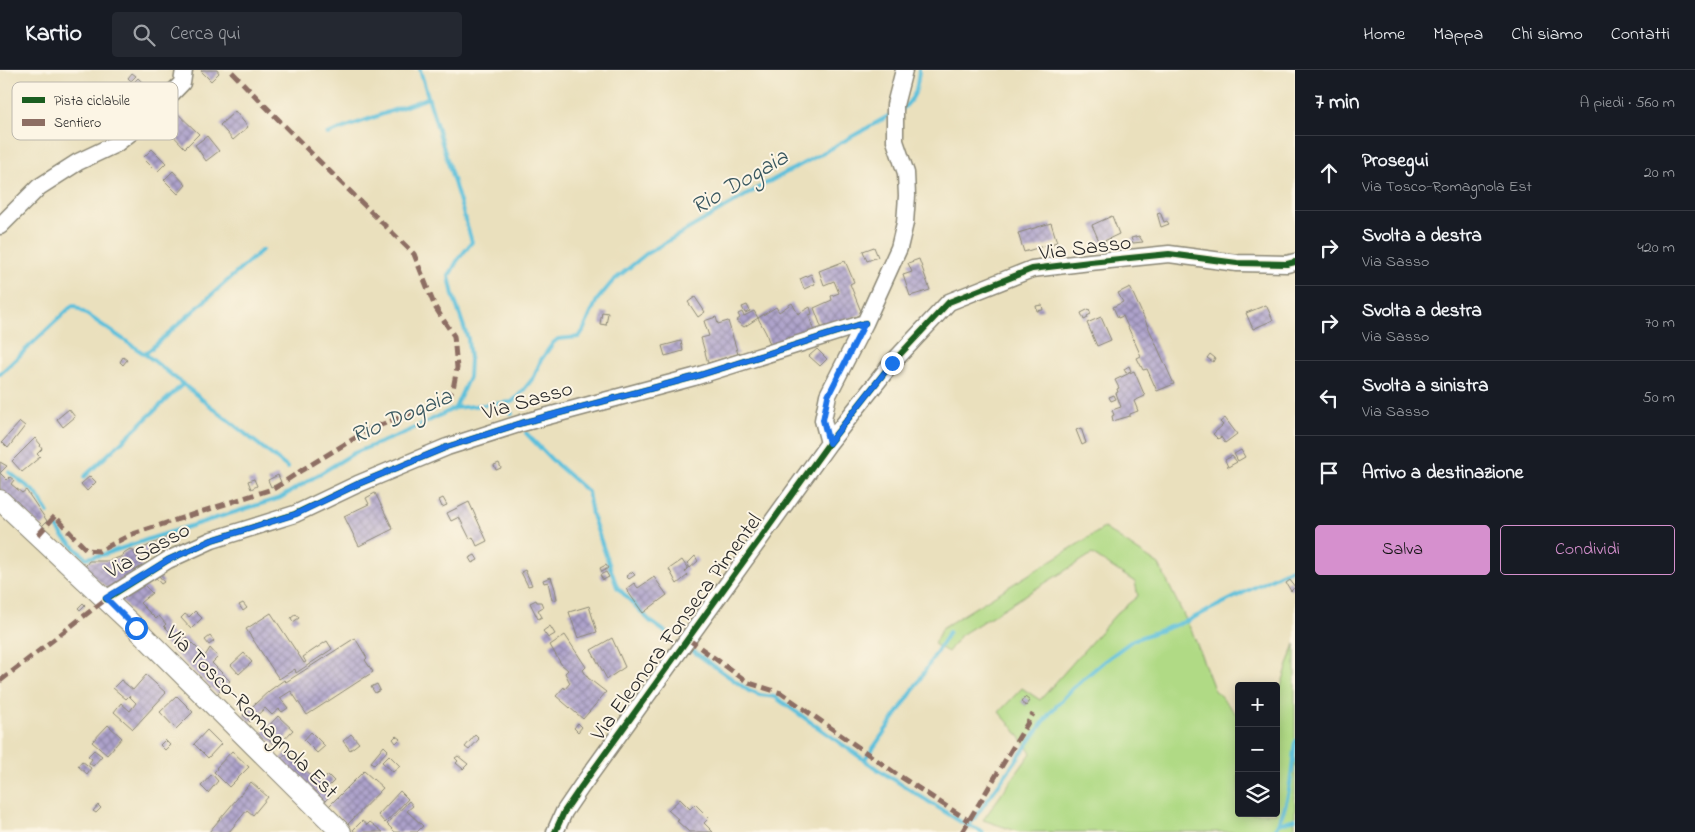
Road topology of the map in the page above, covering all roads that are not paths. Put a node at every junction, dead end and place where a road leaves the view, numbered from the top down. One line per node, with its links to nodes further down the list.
1 (184, 70): 3 (street)
2 (904, 70): 7 (street)
3 (178, 87)
4 (121, 140): 5 (street)
5 (0, 226)
6 (1295, 262): 8 (street, Via Sasso)
7 (865, 323): 8 (street); 10 (street, Via Sasso)
8 (829, 443): 12 (street, Via Eleonora Fonseca Pimentel)
9 (0, 500): 10 (main road, Via Tosco-Romagnola Est)
10 (106, 598): 11 (main road, Via Tosco-Romagnola Est)
11 (341, 832)
12 (554, 832)

